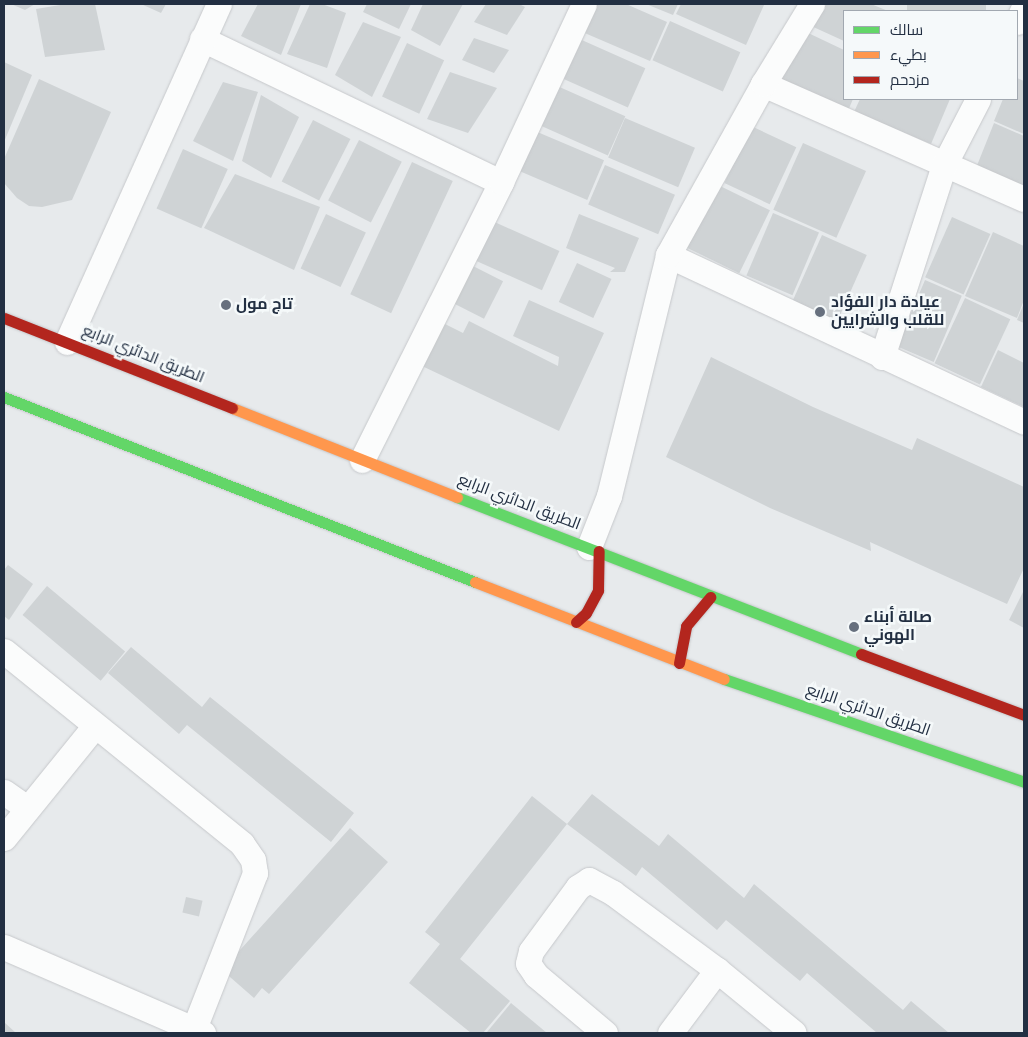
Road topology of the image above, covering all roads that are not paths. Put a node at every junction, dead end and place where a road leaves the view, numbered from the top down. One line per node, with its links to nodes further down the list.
1 (219, 4): 6 (street)
2 (584, 4): 10 (street)
3 (812, 4): 7 (street)
4 (1024, 7): 5 (street)
5 (1018, 20)
6 (202, 39): 10 (street); 14 (street)
7 (763, 84): 9 (street); 12 (street)
8 (977, 100): 9 (street)
9 (944, 164): 11 (street); 15 (street)
10 (501, 182): 18 (street)
11 (1024, 199)
12 (668, 255): 15 (street); 19 (street)
13 (4, 318): 14 (main road, الطريق الدائري الرابع)
14 (67, 342): 18 (main road, الطريق الدائري الرابع)
15 (882, 357): 17 (street)
16 (4, 397): 21 (main road, الطريق الدائري الرابع)
17 (1024, 422)
18 (362, 460): 19 (main road, الطريق الدائري الرابع)
19 (594, 549): 20 (main road, الطريق الدائري الرابع); 21 (main road)
20 (710, 597): 23 (main road); 24 (main road, الطريق الدائري الرابع)
21 (576, 622): 23 (main road, الطريق الدائري الرابع)
22 (4, 651): 25 (street)
23 (679, 663): 26 (main road, الطريق الدائري الرابع)
24 (1024, 715)
25 (94, 727): 28 (street); 32 (street)
26 (1024, 782)
27 (4, 792): 28 (street)
28 (27, 808): 29 (street)
29 (4, 838)
30 (4, 947): 32 (street)
31 (717, 970): 33 (street); 34 (street); 35 (street)
32 (199, 1031)
33 (606, 1033)
34 (670, 1033)
35 (794, 1033)

